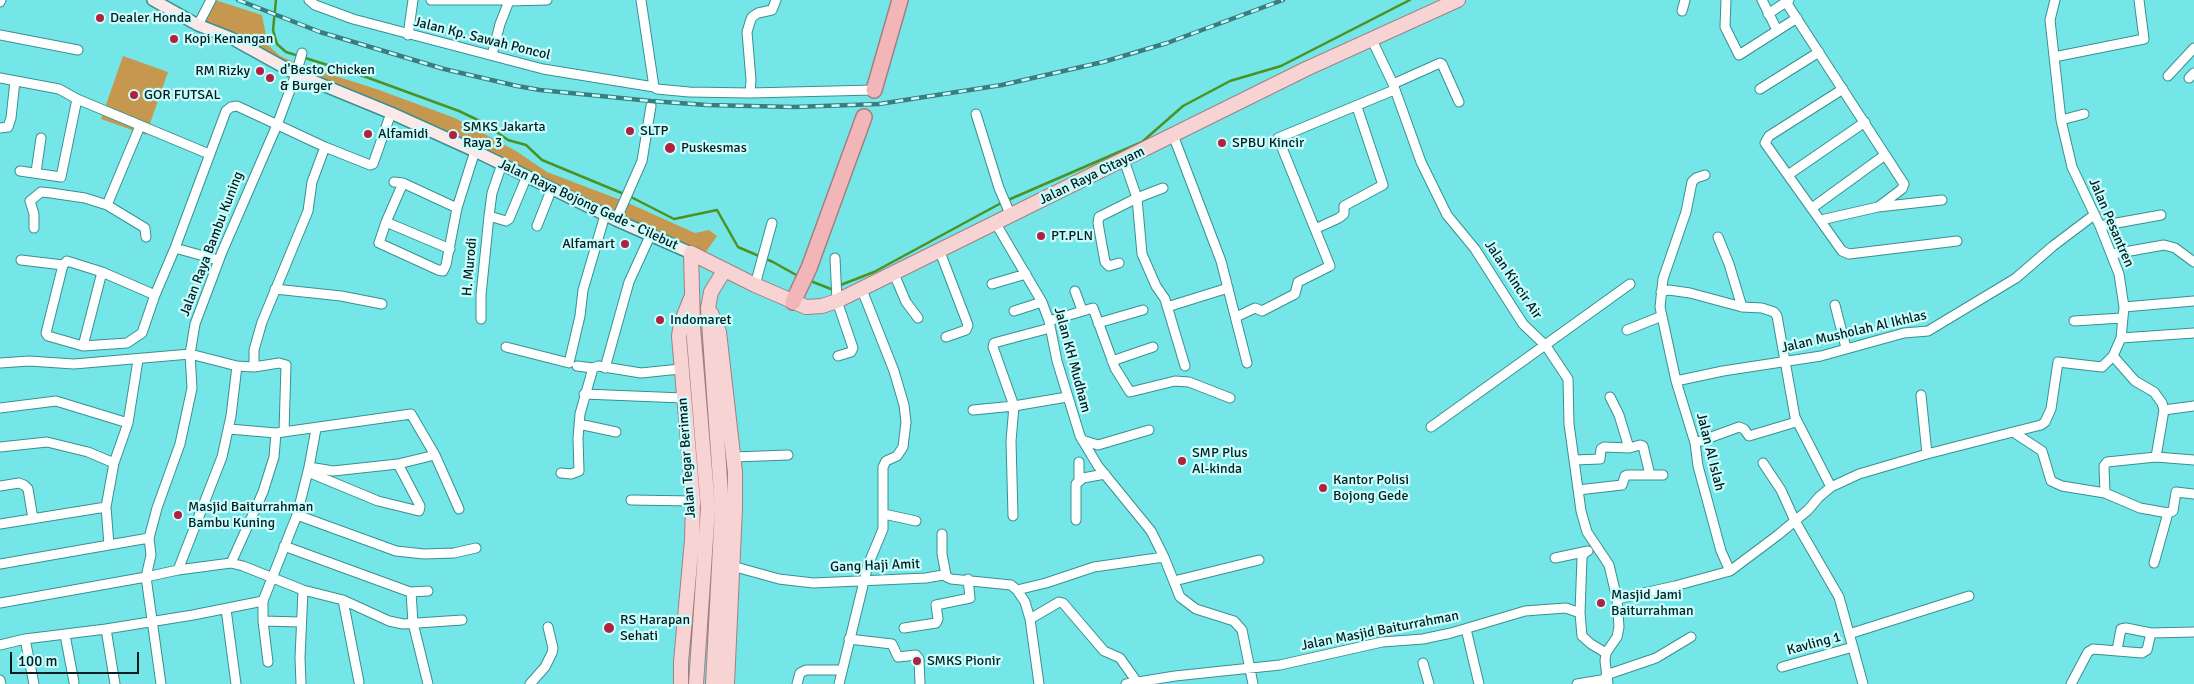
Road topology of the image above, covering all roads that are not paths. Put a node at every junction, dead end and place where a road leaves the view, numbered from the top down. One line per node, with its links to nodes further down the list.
1 (153, 0): 21 (main road, Jalan Raya Bojong Gede - Cilebut)
2 (211, 0): 21 (street)
3 (309, 0): 24 (street, Jalan Kp. Sawah Poncol)
4 (413, 0): 24 (street)
5 (431, 0): 16 (street)
6 (547, 0): 16 (street)
7 (641, 0): 36 (street)
8 (776, 0): 41 (street)
9 (900, 0): 39 (highway)
10 (1458, 0): 25 (main road, Jalan Raya Citayam)
11 (1684, 0): 18 (street)
12 (1726, 0): 22 (street)
13 (1762, 0): 19 (street)
14 (2055, 0): 31 (street)
15 (2139, 0): 31 (street)
16 (509, 1): 29 (street)
17 (1788, 1): 19 (street); 20 (street)
18 (1682, 11)
19 (1768, 14): 22 (street)
20 (1797, 18): 22 (street); 28 (street)
21 (198, 26): 32 (main road, Jalan Raya Bojong Gede - Cilebut)
22 (1777, 30)
23 (0, 35): 27 (street)
24 (408, 35): 29 (street, Jalan Kp. Sawah Poncol)
25 (1372, 40): 37 (street, Jalan Kincir Air); 55 (main road, Jalan Raya Citayam)
26 (2194, 48): 33 (street)
27 (78, 50)
28 (1819, 52): 38 (street); 40 (street)
29 (492, 55): 36 (street, Jalan Kp. Sawah Poncol)
30 (301, 57): 32 (street, Jalan Raya Bambu Kuning)
31 (2054, 57): 50 (street)
32 (296, 74): 46 (main road, Jalan Raya Bojong Gede - Cilebut); 52 (street, Jalan Raya Bambu Kuning)
33 (2168, 76)
34 (0, 78): 35 (street)
35 (15, 81): 42 (street); 54 (street)
36 (654, 87): 41 (street, Jalan Kp. Sawah Poncol)
37 (1394, 87): 43 (street); 45 (street); 145 (street, Jalan Kincir Air)
38 (1843, 89): 51 (street); 66 (street)
39 (874, 90): 41 (street, Jalan Kp. Sawah Poncol)
40 (1760, 90)
41 (750, 92)
42 (77, 99): 53 (street); 64 (street)
43 (1459, 102)
44 (651, 106): 81 (street)
45 (1357, 107): 89 (street); 89 (street)
46 (391, 113): 57 (street); 58 (main road, Jalan Raya Bojong Gede - Cilebut)
47 (976, 114): 76 (street)
48 (2084, 114): 50 (street)
49 (864, 117): 121 (highway)
50 (2061, 120): 78 (street, Jalan Pesantren)
51 (1865, 122): 60 (street); 66 (street)
52 (277, 125): 57 (street); 59 (street); 101 (street, Jalan Raya Bambu Kuning)
53 (140, 126): 59 (street); 72 (street)
54 (0, 128)
55 (1173, 135): 61 (main road, Jalan Raya Citayam); 112 (street)
56 (41, 138): 64 (street)
57 (325, 147): 113 (street)
58 (475, 151): 62 (main road, Jalan Raya Bojong Gede - Cilebut); 74 (street)
59 (209, 154): 94 (street)
60 (1885, 155): 73 (street); 75 (street)
61 (1124, 160): 70 (street); 76 (main road, Jalan Raya Citayam)
62 (502, 164): 67 (main road, Jalan Raya Bojong Gede - Cilebut); 80 (street, H. Murodi)
63 (20, 171): 64 (street)
64 (36, 172)
65 (1705, 175): 116 (street)
66 (1788, 175): 75 (street)
67 (527, 176): 68 (main road, Jalan Raya Bojong Gede - Cilebut); 80 (street)
68 (552, 188): 77 (main road, Jalan Raya Bojong Gede - Cilebut); 86 (street)
69 (1163, 188): 70 (street)
70 (1137, 198): 103 (street); 125 (street)
71 (1942, 200): 73 (street)
72 (107, 205): 88 (street); 91 (street)
73 (1878, 207): 82 (street)
74 (458, 208): 83 (street); 95 (street)
75 (1812, 208): 82 (street)
76 (1009, 212): 85 (main road, Jalan Raya Citayam)
77 (605, 215): 81 (main road, Jalan Raya Bojong Gede - Cilebut); 146 (street)
78 (2094, 215): 87 (street, Jalan Pesantren); 148 (street, Jalan Musholah Al Ikhlas)
79 (2160, 215): 87 (street)
80 (489, 216): 136 (street, H. Murodi)
81 (616, 220): 90 (main road, Jalan Raya Bojong Gede - Cilebut)
82 (1821, 220): 93 (street)
83 (386, 222): 95 (street); 95 (street)
84 (772, 223): 111 (street)
85 (996, 224): 96 (main road, Jalan Raya Citayam); 108 (street, Jalan KH Mudham)
86 (537, 226)
87 (2100, 226): 98 (street, Jalan Pesantren)
88 (34, 228)
89 (1315, 229): 134 (street)
90 (650, 236): 97 (main road, Jalan Raya Bojong Gede - Cilebut); 162 (street)
91 (146, 237)
92 (1718, 237): 126 (street)
93 (1957, 241)
94 (175, 248): 101 (street); 117 (street)
95 (450, 249)
96 (940, 252): 107 (main road, Jalan Raya Citayam); 142 (street)
97 (691, 253): 105 (main road, Jalan Raya Bojong Gede - Cilebut); 118 (main road, Jalan Tegar Beriman)
98 (2113, 254): 102 (street); 127 (street, Jalan Pesantren)
99 (835, 258): 119 (street)
100 (21, 260): 104 (street)
101 (218, 260): 149 (street, Jalan Raya Bambu Kuning)
102 (2194, 262)
103 (1119, 263)
104 (63, 265): 106 (street); 144 (street)
105 (724, 271): 111 (main road, Jalan Raya Citayam); 128 (main road)
106 (102, 272): 117 (street); 144 (street)
107 (894, 274): 114 (main road, Jalan Raya Citayam); 133 (street)
108 (1026, 274): 109 (street); 122 (street, Jalan KH Mudham)
109 (992, 284)
110 (1630, 284): 145 (street)
111 (755, 285): 121 (main road, Jalan Raya Citayam)
112 (1228, 288): 125 (street); 134 (street)
113 (275, 289): 123 (street); 156 (street)
114 (862, 290): 119 (main road, Jalan Raya Citayam); 220 (street)
115 (1075, 291): 129 (street)
116 (1661, 292): 126 (street); 132 (street, Jalan Al Islah)
117 (155, 295): 144 (street)
118 (693, 295): 163 (main road, Jalan Tegar Beriman); 204 (main road, Jalan Tegar Beriman)
119 (836, 297): 121 (main road, Jalan Raya Citayam); 150 (street)
120 (2194, 301): 127 (street)
121 (793, 302)
122 (1042, 302): 131 (street); 139 (street, Jalan KH Mudham)
123 (382, 304)
124 (1835, 305): 148 (street)
125 (1167, 307): 160 (street)
126 (1742, 307): 154 (street)
127 (2124, 307): 135 (street, Jalan Pesantren)
128 (708, 308): 193 (main road); 202 (main road)
129 (1082, 310): 138 (street); 139 (street)
130 (1143, 310): 138 (street)
131 (1014, 311)
132 (1662, 316): 140 (street); 164 (street, Jalan Al Islah)
133 (918, 318)
134 (1236, 318): 157 (street)
135 (2122, 318): 137 (street); 143 (street, Jalan Pesantren)
136 (481, 319)
137 (2074, 321)
138 (1098, 323): 153 (street)
139 (1050, 324): 167 (street, Jalan KH Mudham); 171 (street)
140 (1627, 330)
141 (2194, 333): 143 (street)
142 (946, 337)
143 (2121, 338): 151 (street, Jalan Pesantren)
144 (83, 346)
145 (1546, 346): 179 (street); 195 (street, Jalan Kincir Air)
146 (506, 347)
147 (1154, 348): 153 (street)
148 (1846, 348): 154 (street, Jalan Musholah Al Ikhlas)
149 (190, 354): 152 (street); 158 (street); 229 (street, Jalan Raya Bambu Kuning)
150 (838, 356)
151 (2114, 356): 175 (street); 184 (street)
152 (138, 360): 155 (street); 177 (street)
153 (1112, 361): 170 (street)
154 (1784, 362): 164 (street, Jalan Musholah Al Ikhlas); 176 (street)
155 (0, 363)
156 (254, 363): 158 (street); 185 (street)
157 (1248, 363)
158 (238, 366): 180 (street)
159 (577, 366): 161 (street)
160 (1185, 366)
161 (593, 368): 162 (street); 165 (street)
162 (606, 368): 163 (street)
163 (680, 369): 169 (main road, Jalan Tegar Beriman)
164 (1676, 381): 187 (street, Jalan Al Islah)
165 (584, 394): 169 (street); 178 (street)
166 (1921, 395): 190 (street)
167 (1067, 397): 171 (street); 186 (street, Jalan KH Mudham)
168 (1610, 397): 189 (street)
169 (683, 398): 205 (main road, Jalan Tegar Beriman)
170 (1230, 398)
171 (1014, 406): 174 (street); 222 (street)
172 (2194, 406): 175 (street)
173 (0, 408): 177 (street)
174 (973, 410)
175 (2164, 410): 194 (street)
176 (1796, 422): 187 (street); 211 (street)
177 (128, 423): 197 (street)
178 (579, 424): 183 (street); 203 (street)
179 (1432, 427)
180 (229, 429): 185 (street); 242 (street)
181 (316, 429): 185 (street); 191 (street); 201 (street)
182 (1149, 430): 186 (street)
183 (616, 432)
184 (2013, 432): 190 (street); 213 (street)
185 (280, 433): 238 (street)
186 (1081, 438): 206 (street)
187 (1695, 443): 243 (street, Jalan Al Islah)
188 (0, 448): 197 (street)
189 (1629, 448): 195 (street); 207 (street)
190 (1927, 454): 211 (street)
191 (435, 455): 200 (street); 218 (street)
192 (788, 455): 193 (street)
193 (734, 457): 202 (main road)
194 (2156, 457): 196 (street); 213 (street)
195 (1575, 460): 212 (street, Jalan Kincir Air)
196 (2194, 460)
197 (114, 462): 217 (street)
198 (1079, 462): 209 (street)
199 (1763, 463): 226 (street)
200 (398, 464): 201 (street); 201 (street)
201 (309, 470): 221 (street)
202 (728, 472): 241 (main road); 303 (main road)
203 (561, 473)
204 (706, 473): 205 (main road); 302 (main road, Jalan Tegar Beriman)
205 (691, 474): 216 (main road, Jalan Tegar Beriman)
206 (1105, 474): 209 (street); 235 (street)
207 (1650, 475): 208 (street); 212 (street)
208 (1663, 475)
209 (1079, 480): 224 (street)
210 (0, 486): 223 (street)
211 (1831, 487): 226 (street)
212 (1578, 490): 233 (street, Jalan Kincir Air)
213 (2105, 493): 219 (street)
214 (2194, 494): 219 (street)
215 (631, 500): 216 (street)
216 (693, 501): 301 (main road, Jalan Tegar Beriman)
217 (106, 507): 223 (street); 230 (street)
218 (459, 509)
219 (2168, 513): 239 (street)
220 (884, 514): 225 (street); 248 (street)
221 (297, 515): 231 (street); 232 (street)
222 (1013, 516)
223 (33, 519): 227 (street)
224 (1076, 520)
225 (916, 521)
226 (1795, 521): 243 (street); 273 (street)
227 (0, 524)
228 (942, 534): 244 (street)
229 (149, 538): 230 (street); 245 (street, Jalan Raya Bambu Kuning)
230 (108, 545): 240 (street)
231 (284, 546): 246 (street); 253 (street)
232 (476, 548)
233 (1598, 550): 234 (street); 255 (street, Jalan Kincir Air)
234 (1585, 552): 236 (street); 260 (street)
235 (1164, 557): 249 (street); 251 (street)
236 (1555, 558)
237 (1259, 560): 249 (street)
238 (231, 563): 242 (street); 246 (street)
239 (2154, 563)
240 (0, 564)
241 (732, 566): 248 (street, Gang Haji Amit); 304 (main road)
242 (178, 570): 245 (street)
243 (1730, 570): 255 (street)
244 (946, 575): 247 (street, Gang Haji Amit); 248 (street, Gang Haji Amit)
245 (146, 577): 258 (street); 263 (street, Jalan Raya Bambu Kuning)
246 (271, 577): 250 (street); 257 (street)
247 (968, 579): 251 (street, Gang Haji Amit); 268 (street)
248 (864, 580): 277 (street)
249 (1174, 581): 285 (street)
250 (302, 590): 256 (street); 265 (street)
251 (1017, 590): 261 (street)
252 (428, 591): 253 (street)
253 (411, 592): 266 (street)
254 (1969, 596): 273 (street)
255 (1617, 599): 281 (street, Jalan Kincir Air)
256 (343, 600): 266 (street); 291 (street)
257 (263, 601): 259 (street); 264 (street)
258 (0, 603)
259 (226, 609): 263 (street); 297 (street)
260 (1580, 613): 269 (street, Jalan Masjid Baiturrahman); 281 (street)
261 (1030, 619): 292 (street); 308 (street)
262 (462, 620): 266 (street)
263 (152, 621): 270 (street); 296 (street, Jalan Raya Bambu Kuning)
264 (263, 621): 265 (street); 282 (street)
265 (301, 622): 298 (street)
266 (413, 623): 299 (street)
267 (548, 627): 300 (street)
268 (904, 628)
269 (1466, 629): 285 (street, Jalan Masjid Baiturrahman); 313 (street)
270 (106, 630): 274 (street); 295 (street)
271 (2194, 632): 272 (street)
272 (2151, 633): 280 (street); 280 (street)
273 (1849, 634): 279 (street)
274 (65, 635): 276 (street); 290 (street)
275 (1691, 637): 288 (street)
276 (25, 639): 278 (street); 294 (street)
277 (849, 639): 286 (street); 307 (street)
278 (0, 645)
279 (1853, 647): 284 (street, Kavling 1); 315 (street)
280 (2117, 650): 316 (street)
281 (1606, 653): 288 (street, Jalan Kincir Air)
282 (268, 662)
283 (1424, 663): 312 (street)
284 (1782, 667)
285 (1251, 668): 287 (street, Jalan Masjid Baiturrahman); 311 (street)
286 (841, 670): 305 (street); 306 (street)
287 (1194, 674): 292 (street, Jalan Masjid Baiturrahman); 310 (street)
288 (1607, 679): 314 (street)
289 (0, 680): 293 (street)
290 (74, 682)
291 (359, 682)
292 (1137, 682): 309 (street, Jalan Masjid Baiturrahman)
293 (1, 684)
294 (34, 684)
295 (115, 684)
296 (161, 684)
297 (236, 684)
298 (301, 684)
299 (428, 684)
300 (530, 684)
301 (681, 684)
302 (696, 684)
303 (713, 684)
304 (726, 684)
305 (797, 684)
306 (839, 684)
307 (920, 684)
308 (1039, 684)
309 (1126, 684)
310 (1196, 684)
311 (1253, 684)
312 (1429, 684)
313 (1479, 684)
314 (1576, 684)
315 (1863, 684)
316 (2071, 684)

